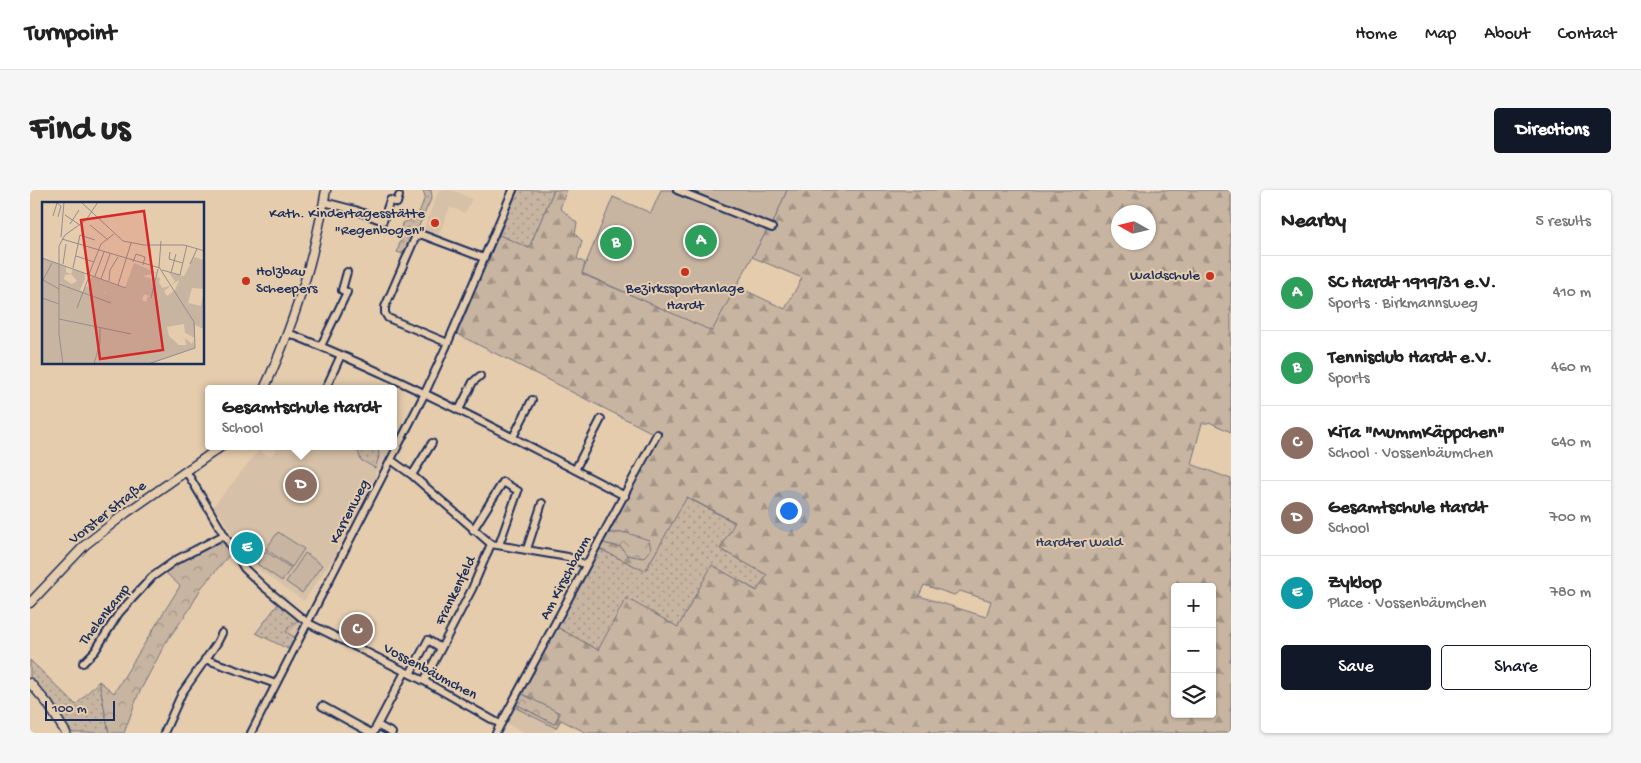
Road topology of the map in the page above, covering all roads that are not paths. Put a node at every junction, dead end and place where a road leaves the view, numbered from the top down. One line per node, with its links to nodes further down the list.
1 (326, 190): 5 (main road)
2 (513, 190): 7 (street, Karrenweg)
3 (678, 190): 6 (street)
4 (399, 196): 5 (street)
5 (324, 202): 9 (main road)
6 (772, 228)
7 (484, 258): 10 (street, Karrenweg); 10 (street)
8 (347, 272): 11 (street)
9 (288, 333): 11 (street); 14 (main road)
10 (448, 343): 16 (street, Karrenweg)
11 (321, 346): 12 (street)
12 (341, 354): 15 (street); 16 (street)
13 (480, 376): 18 (street)
14 (266, 385)
15 (327, 385)
16 (425, 393): 18 (street); 23 (street, Karrenweg)
17 (532, 400): 21 (street)
18 (459, 410): 21 (street)
19 (601, 419): 27 (street)
20 (657, 434): 30 (street, Am Kirschbaum)
21 (513, 438): 27 (street)
22 (432, 443): 29 (street)
23 (397, 448)
24 (216, 450): 28 (main road, Vorster Straße)
25 (396, 450): 26 (street, Karrenweg)
26 (391, 460): 29 (street); 38 (street, Karrenweg)
27 (575, 470): 30 (street)
28 (186, 471): 33 (street, Vossenbäumchen); 37 (main road, Vorster Straße)
29 (412, 475): 32 (street)
30 (625, 496): 36 (street, Am Kirschbaum)
31 (542, 503): 35 (street)
32 (473, 530): 34 (street); 34 (street, Frankenfeld)
33 (224, 535): 38 (street, Vossenbäumchen); 42 (street, Thelenkamp)
34 (495, 544): 35 (street); 40 (street, Frankenfeld)
35 (527, 549): 36 (street)
36 (586, 565): 49 (street, Am Kirschbaum)
37 (30, 603)
38 (308, 623): 43 (street, Vossenbäumchen); 46 (street, Karrenweg)
39 (222, 633): 41 (street)
40 (441, 648): 43 (street, Frankenfeld); 44 (street, Frankenfeld)
41 (205, 659): 46 (street); 53 (street)
42 (82, 663)
43 (408, 673): 44 (street, Vossenbäumchen); 50 (street)
44 (424, 681): 49 (street, Vossenbäumchen)
45 (30, 682): 48 (main road)
46 (276, 684): 54 (street, Karrenweg)
47 (322, 706): 55 (street)
48 (54, 715): 51 (street); 52 (main road)
49 (500, 724): 57 (street, Am Kirschbaum)
50 (377, 725): 55 (street); 56 (street)
51 (61, 733)
52 (66, 733)
53 (164, 733)
54 (251, 733)
55 (372, 733)
56 (392, 733)
57 (496, 733)

